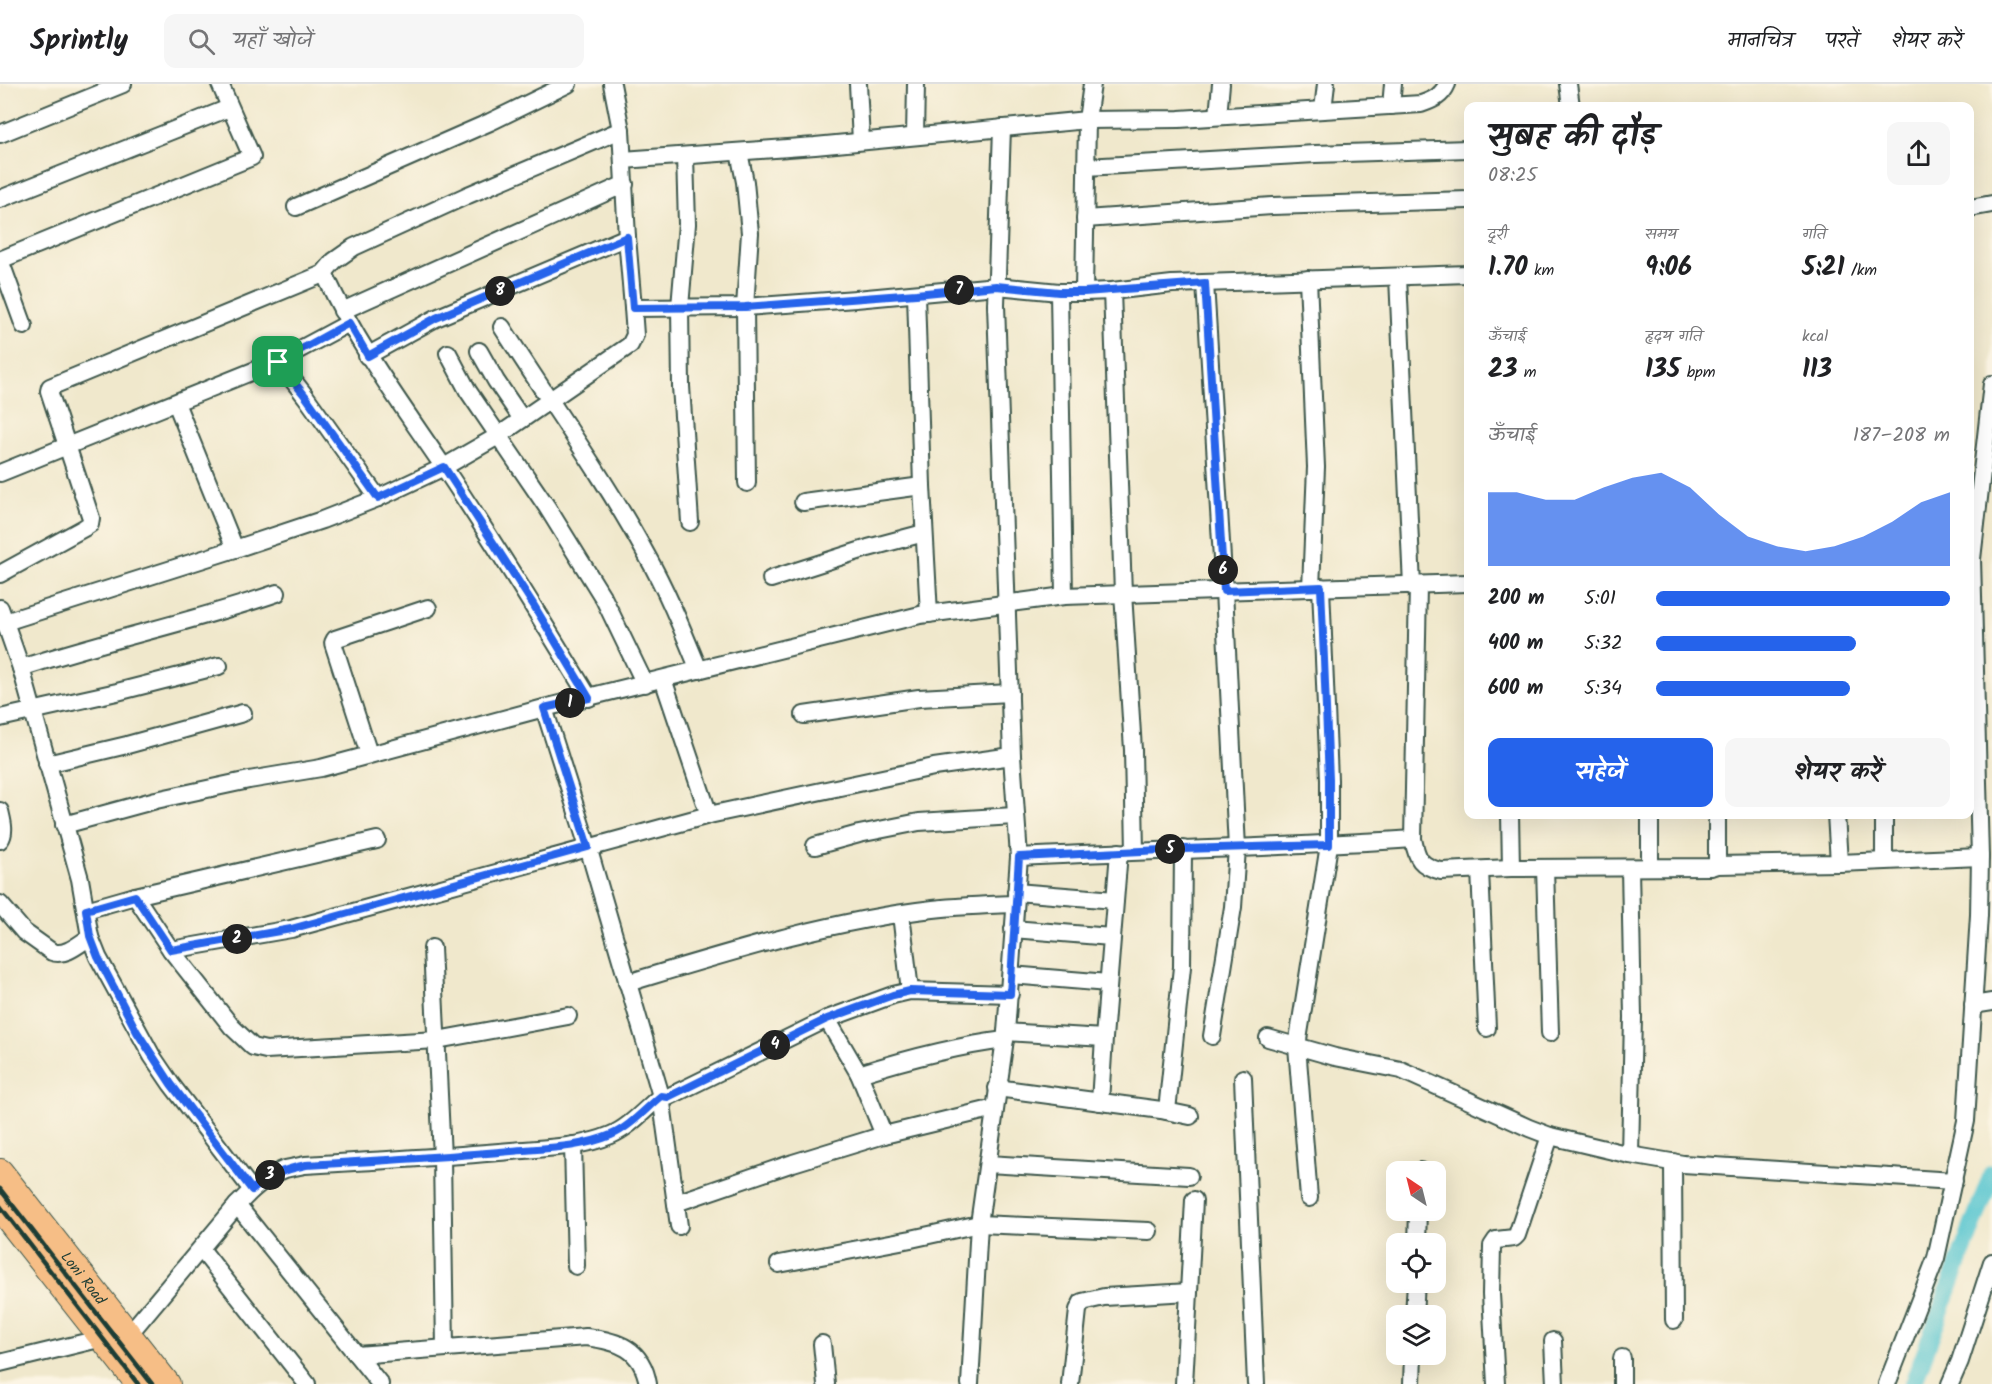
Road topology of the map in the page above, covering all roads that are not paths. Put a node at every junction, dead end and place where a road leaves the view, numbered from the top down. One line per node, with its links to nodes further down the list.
1 (123, 84): 21 (street)
2 (220, 84): 15 (street)
3 (568, 84): 33 (street)
4 (612, 84): 20 (street)
5 (858, 84): 23 (street)
6 (916, 84): 22 (street)
7 (1092, 84): 18 (street)
8 (1221, 84): 17 (street)
9 (1326, 84): 16 (street)
10 (1393, 84): 14 (street)
11 (1447, 84): 14 (street)
12 (1568, 84): 13 (street)
13 (1570, 102)
14 (1391, 106): 16 (street)
15 (229, 108): 30 (street); 37 (street)
16 (1323, 110): 17 (street)
17 (1218, 117): 18 (street)
18 (1088, 120): 19 (street); 28 (street)
19 (1002, 128): 22 (street); 43 (street)
20 (621, 130): 27 (street); 38 (street)
21 (0, 134)
22 (915, 136): 23 (street)
23 (861, 141): 25 (street)
24 (1464, 149): 28 (street)
25 (738, 152): 26 (street); 49 (street)
26 (685, 156): 27 (street); 48 (street)
27 (623, 160): 29 (street)
28 (1086, 167): 35 (street)
29 (624, 184): 36 (street); 51 (street)
30 (0, 199)
31 (1464, 200): 35 (street)
32 (1992, 204): 34 (street)
33 (296, 207)
34 (1974, 207)
35 (1085, 219): 46 (street)
36 (627, 237): 50 (street); 56 (street)
37 (0, 260): 52 (street)
38 (322, 274): 51 (street); 63 (street)
39 (1464, 274): 40 (street)
40 (1398, 277): 41 (street); 77 (street)
41 (1308, 279): 42 (street); 78 (street)
42 (1205, 283): 44 (street); 79 (street)
43 (996, 286): 45 (street); 47 (street); 83 (street)
44 (1113, 291): 46 (street); 81 (street)
45 (1059, 292): 46 (street); 82 (street)
46 (1084, 292)
47 (916, 294): 49 (street); 67 (street)
48 (680, 307): 49 (street); 50 (street); 70 (street)
49 (745, 307): 66 (street)
50 (633, 308): 59 (street)
51 (345, 317): 56 (street); 57 (street)
52 (24, 326)
53 (502, 327): 59 (street)
54 (479, 351): 61 (street)
55 (448, 353): 62 (street)
56 (368, 356): 64 (street)
57 (278, 362): 60 (street); 68 (street)
58 (1992, 384): 72 (street)
59 (549, 400): 61 (street); 90 (street)
60 (176, 403): 63 (street); 73 (street)
61 (522, 419): 62 (street)
62 (498, 436): 64 (street); 92 (street)
63 (68, 445): 65 (street); 74 (street)
64 (444, 467): 68 (street); 94 (street)
65 (0, 473)
66 (747, 483)
67 (922, 486): 69 (street); 71 (street)
68 (378, 498): 73 (street)
69 (802, 502)
70 (690, 522)
71 (924, 533): 75 (street); 85 (street)
72 (1974, 534)
73 (235, 549): 86 (street)
74 (0, 574)
75 (771, 579)
76 (1464, 583): 77 (street)
77 (1415, 586): 78 (street); 112 (street)
78 (1316, 587): 79 (street); 115 (street)
79 (1224, 591): 81 (street); 118 (street)
80 (277, 593): 89 (street)
81 (1123, 593): 82 (street); 120 (street)
82 (1065, 596): 83 (street)
83 (1006, 603): 85 (street); 93 (street)
84 (428, 608): 100 (street)
85 (929, 614): 90 (street)
86 (3, 615): 89 (street)
87 (1974, 658): 122 (street)
88 (219, 666): 96 (street)
89 (21, 668): 96 (street)
90 (699, 670): 91 (street)
91 (663, 679): 92 (street); 104 (street)
92 (645, 684): 94 (street)
93 (1010, 693): 98 (street); 101 (street)
94 (589, 698): 95 (street)
95 (544, 708): 100 (street); 117 (street)
96 (32, 711): 99 (street); 102 (street)
97 (243, 713): 102 (street)
98 (804, 715)
99 (0, 718)
100 (369, 754): 111 (street)
101 (1012, 756): 104 (street); 105 (street)
102 (48, 764): 111 (street)
103 (0, 811): 113 (street)
104 (709, 815): 117 (street)
105 (1014, 816): 116 (street); 121 (street)
106 (1510, 819): 127 (street)
107 (1650, 819): 126 (street)
108 (1717, 819): 125 (street)
109 (1836, 819): 124 (street)
110 (1884, 819): 123 (street)
111 (64, 825): 135 (street)
112 (1413, 839): 115 (street); 130 (street)
113 (0, 840)
114 (377, 840): 131 (street)
115 (1329, 845): 118 (street); 158 (street)
116 (815, 846)
117 (588, 847): 141 (street); 143 (street)
118 (1237, 848): 119 (street); 154 (street)
119 (1183, 849): 120 (street); 165 (street)
120 (1127, 852): 121 (street); 133 (street)
121 (1019, 857): 132 (street)
122 (1980, 857): 123 (street); 148 (street)
123 (1884, 861): 124 (street)
124 (1839, 863): 125 (street)
125 (1717, 865): 126 (street)
126 (1650, 867): 129 (street)
127 (1511, 868): 128 (street); 130 (street)
128 (1545, 868): 129 (street); 152 (street)
129 (1630, 868): 170 (street)
130 (1480, 870): 151 (street)
131 (135, 896): 135 (street); 141 (street)
132 (1015, 898): 133 (street); 136 (street); 137 (street)
133 (1115, 900): 139 (street)
134 (0, 904): 138 (street)
135 (86, 910): 138 (street)
136 (901, 914): 143 (street); 145 (street)
137 (1013, 929): 139 (street); 142 (street)
138 (90, 936): 177 (street)
139 (1112, 937): 144 (street)
140 (432, 948): 157 (street)
141 (171, 950): 157 (street)
142 (1011, 975): 144 (street); 146 (street)
143 (627, 983): 162 (street)
144 (1108, 983): 155 (street)
145 (910, 991): 146 (street); 150 (street)
146 (1010, 994): 153 (street)
147 (1992, 1002): 148 (street)
148 (1973, 1005): 176 (street)
149 (568, 1016): 157 (street)
150 (827, 1019): 159 (street); 162 (street)
151 (1487, 1028)
152 (1550, 1033)
153 (1006, 1036): 155 (street); 159 (street); 161 (street)
154 (1212, 1036)
155 (1104, 1038): 163 (street)
156 (1268, 1038): 158 (street)
157 (437, 1040): 171 (street)
158 (1297, 1046): 168 (street); 178 (street)
159 (859, 1074): 167 (street)
160 (1243, 1078): 210 (street)
161 (997, 1088): 163 (street); 164 (street)
162 (661, 1096): 169 (street); 180 (street)
163 (1101, 1102): 165 (street)
164 (995, 1108): 167 (street); 173 (street)
165 (1167, 1111): 166 (street)
166 (1190, 1116)
167 (884, 1135): 180 (street)
168 (1550, 1136): 170 (street); 212 (street)
169 (573, 1145): 171 (street); 189 (street)
170 (1630, 1155): 172 (street)
171 (442, 1157): 177 (street); 196 (street)
172 (1673, 1162): 176 (street); 191 (street)
173 (988, 1164): 175 (street); 183 (street)
174 (0, 1172): 192 (highway, Loni Road)
175 (1189, 1176)
176 (1954, 1181): 215 (street)
177 (252, 1190): 181 (street)
178 (1309, 1198)
179 (1194, 1200): 190 (street)
180 (676, 1203): 184 (street)
181 (237, 1205): 186 (street); 197 (street)
182 (0, 1208): 193 (highway, Loni Road)
183 (979, 1224): 185 (street); 188 (street); 207 (street)
184 (679, 1226)
185 (1149, 1231)
186 (201, 1249): 192 (street); 203 (street)
187 (1992, 1262): 216 (street)
188 (779, 1264)
189 (576, 1266)
190 (1189, 1292): 208 (street); 209 (street)
191 (1674, 1320)
192 (129, 1334): 202 (highway, Loni Road)
193 (103, 1338): 199 (street); 201 (highway, Loni Road)
194 (1552, 1341): 213 (street)
195 (822, 1344): 206 (street)
196 (445, 1348): 197 (street); 205 (street)
197 (357, 1355): 204 (street)
198 (1622, 1358): 214 (street)
199 (0, 1363)
200 (1413, 1365): 211 (street)
201 (139, 1384)
202 (167, 1384)
203 (307, 1384)
204 (380, 1384)
205 (648, 1384)
206 (826, 1384)
207 (970, 1384)
208 (1070, 1384)
209 (1184, 1384)
210 (1256, 1384)
211 (1412, 1384)
212 (1496, 1384)
213 (1555, 1384)
214 (1622, 1384)
215 (1887, 1384)
216 (1950, 1384)

